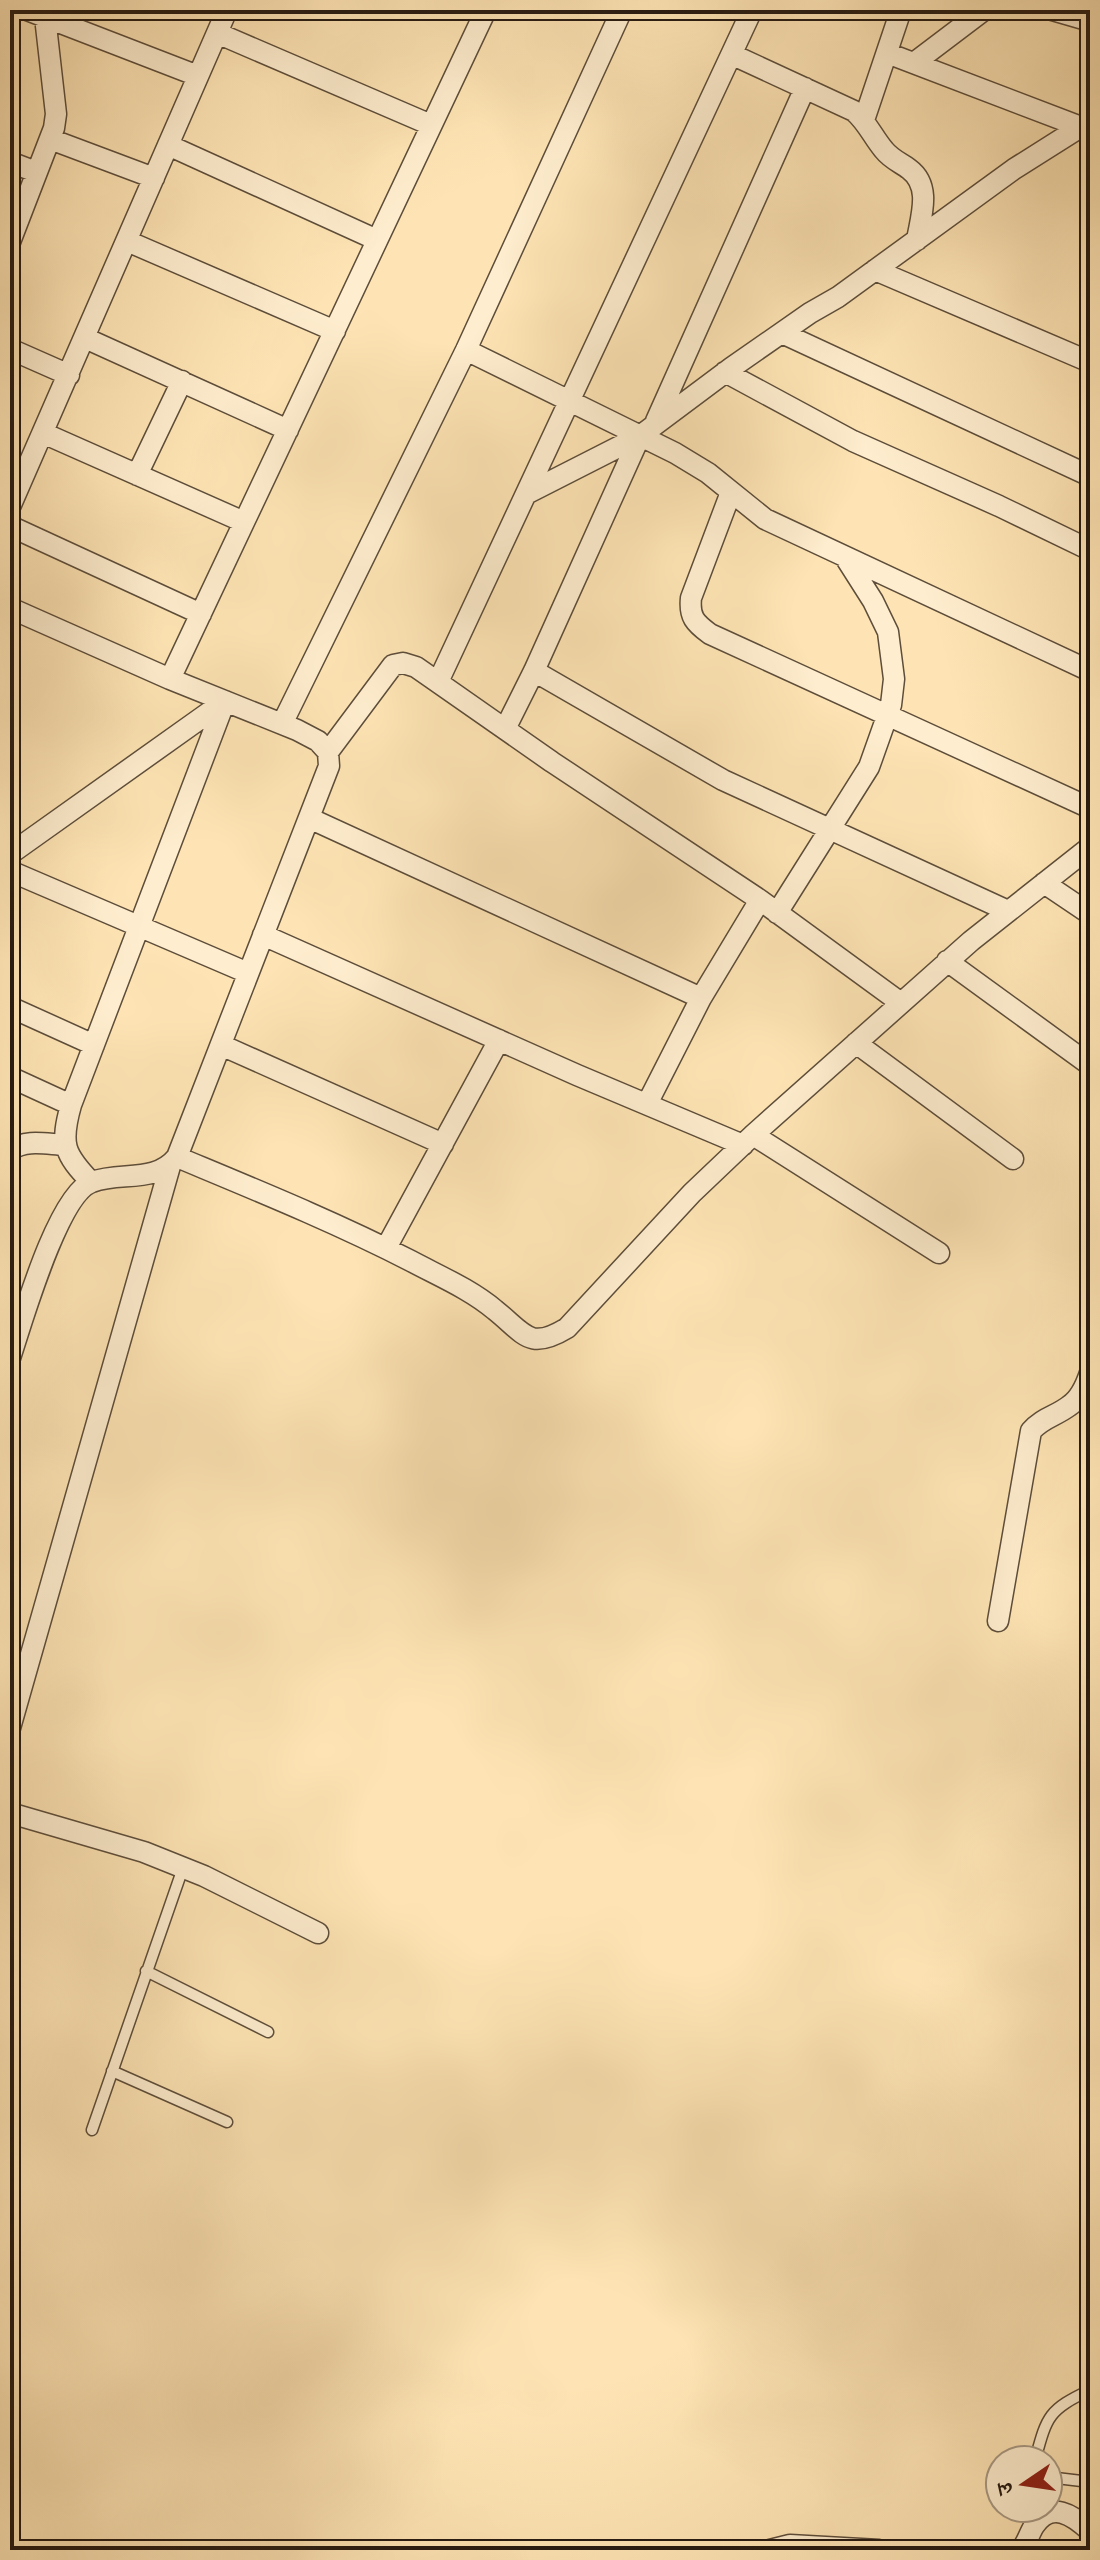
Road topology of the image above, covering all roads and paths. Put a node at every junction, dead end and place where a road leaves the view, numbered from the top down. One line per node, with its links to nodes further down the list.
1 (227, 10): 10 (street)
2 (752, 10): 12 (street)
3 (901, 10): 11 (street)
4 (984, 10): 13 (street)
5 (1052, 10): 9 (street)
6 (484, 11): 18 (street)
7 (621, 12): 33 (street)
8 (36, 14): 14 (street); 19 (street)
9 (1089, 17)
10 (217, 33): 14 (street); 18 (street)
11 (887, 53): 13 (street); 16 (street)
12 (733, 55): 15 (street); 38 (street)
13 (914, 63): 17 (street)
14 (198, 76): 20 (street)
15 (805, 88): 16 (street); 40 (street)
16 (864, 120): 25 (street)
17 (1085, 124): 25 (street)
18 (431, 125): 24 (street)
19 (50, 139): 22 (street); 23 (street)
20 (168, 145): 23 (street); 24 (street)
21 (10, 162): 22 (street)
22 (36, 172): 27 (street)
23 (154, 178): 26 (street)
24 (377, 240): 29 (street)
25 (917, 240): 28 (street)
26 (127, 241): 29 (street); 31 (street)
27 (10, 242)
28 (875, 270): 30 (street); 34 (street)
29 (335, 331): 39 (street)
30 (782, 333): 35 (street); 44 (street)
31 (85, 338): 36 (street); 37 (street)
32 (10, 349): 36 (street)
33 (466, 350): 38 (street); 60 (street)
34 (1090, 362)
35 (725, 372): 40 (street); 50 (street)
36 (69, 375): 41 (street)
37 (182, 381): 39 (street); 43 (street)
38 (569, 401): 40 (street); 46 (street)
39 (288, 430): 48 (street)
40 (647, 430): 45 (street); 46 (street); 54 (street)
41 (43, 433): 42 (street); 43 (street)
42 (19, 465): 47 (street)
43 (137, 475): 48 (street)
44 (1090, 476)
45 (731, 492): 51 (street); 59 (street)
46 (526, 494): 57 (street)
47 (10, 507)
48 (244, 522): 53 (street)
49 (10, 526): 53 (street)
50 (1090, 550)
51 (845, 557): 55 (street); 59 (street)
52 (10, 610): 56 (street)
53 (201, 614): 56 (street)
54 (534, 671): 61 (street); 65 (street)
55 (1090, 671)
56 (170, 679): 58 (street)
57 (438, 682): 61 (street); 62 (street)
58 (225, 701): 60 (street); 67 (street); 74 (street)
59 (886, 715): 63 (street); 65 (street)
60 (282, 724): 62 (street)
61 (505, 729): 70 (street)
62 (328, 752): 64 (street)
63 (1090, 808)
64 (309, 818): 75 (street); 78 (street)
65 (829, 829): 71 (street); 72 (street)
66 (1090, 847): 69 (street)
67 (10, 854)
68 (10, 871): 74 (street)
69 (1044, 883): 71 (street); 73 (street)
70 (760, 900): 72 (street); 78 (street)
71 (1008, 911): 76 (street)
72 (777, 913): 79 (street)
73 (1090, 914)
74 (139, 927): 77 (street); 83 (street)
75 (263, 935): 77 (street); 81 (street)
76 (947, 961): 79 (street); 85 (street)
77 (248, 973): 84 (street)
78 (701, 998): 87 (street)
79 (901, 1003): 82 (street)
80 (10, 1007): 83 (street)
81 (499, 1040): 87 (street); 90 (street)
82 (856, 1043): 89 (street); 93 (street)
83 (94, 1045): 88 (street)
84 (221, 1045): 90 (street); 94 (street)
85 (1090, 1065)
86 (10, 1077): 88 (street)
87 (647, 1104): 89 (street)
88 (71, 1105): 91 (street)
89 (748, 1140): 96 (street); 97 (street)
90 (443, 1144): 96 (street)
91 (65, 1145): 92 (street); 95 (street)
92 (10, 1150)
93 (1013, 1159)
94 (174, 1161): 95 (street); 96 (street); 101 (street)
95 (91, 1182): 98 (street)
96 (386, 1248)
97 (939, 1253)
98 (10, 1358)
99 (1090, 1373): 100 (street)
100 (998, 1621)
101 (10, 1728)
102 (10, 1813): 103 (street)
103 (183, 1868): 104 (street); 105 (lane)
104 (318, 1933)
105 (146, 1971): 106 (lane); 107 (lane)
106 (268, 2032)
107 (112, 2071): 108 (lane); 109 (lane)
108 (227, 2122)
109 (92, 2130)
110 (1090, 2390): 111 (lane)
111 (1040, 2444)
112 (1064, 2479): 113 (lane)
113 (1090, 2482)
114 (1090, 2531): 115 (street)
115 (1025, 2542)
116 (770, 2550): 117 (street)
117 (879, 2550)

